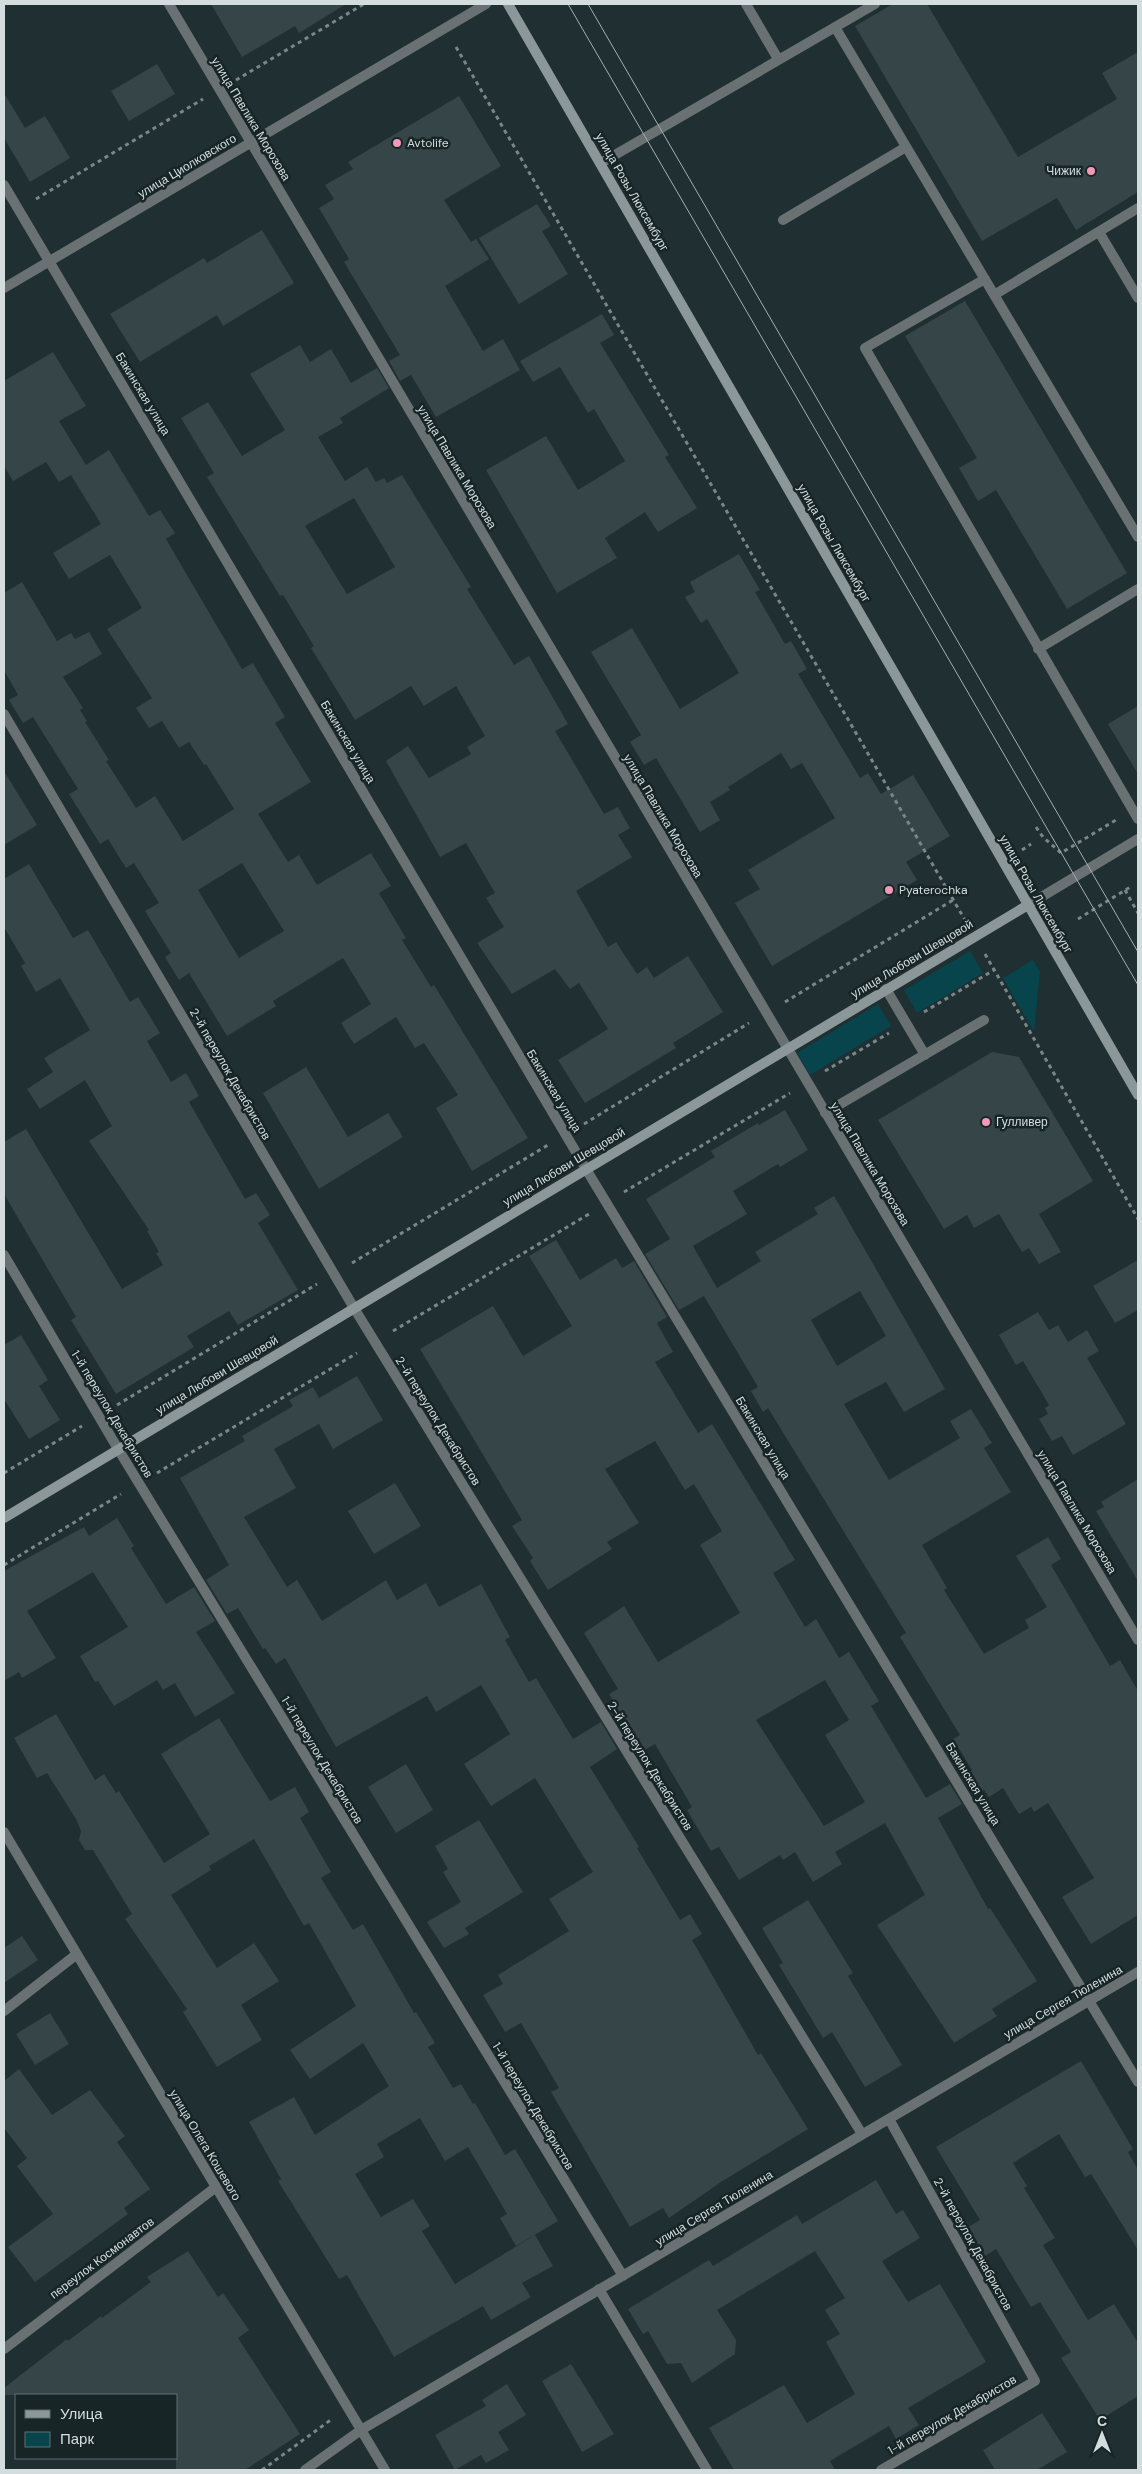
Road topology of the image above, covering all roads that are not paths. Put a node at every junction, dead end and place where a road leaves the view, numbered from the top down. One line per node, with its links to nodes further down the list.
1 (168, 4): 8 (street, улица Павлика Морозова)
2 (486, 4): 8 (street, улица Циолковского)
3 (508, 4): 10 (main road, улица Розы Люксембург)
4 (746, 4): 7 (street)
5 (875, 4): 6 (street)
6 (835, 27): 7 (street); 9 (street)
7 (778, 60): 10 (street)
8 (250, 143): 15 (street, улица Циолковского); 29 (street, улица Павлика Морозова)
9 (906, 147): 13 (street); 16 (street)
10 (601, 163): 26 (main road, улица Розы Люксембург)
11 (4, 185): 15 (street, Бакинская улица)
12 (1138, 208): 14 (street)
13 (783, 220)
14 (1099, 232): 18 (street); 19 (street)
15 (50, 261): 17 (street, улица Циолковского); 33 (street, Бакинская улица)
16 (985, 279): 18 (street); 22 (street)
17 (4, 288)
18 (994, 295): 20 (street)
19 (1138, 298)
20 (1138, 537)
21 (1138, 589): 22 (street)
22 (1038, 649): 24 (street)
23 (4, 714): 35 (street, 2-й переулок Декабристов)
24 (1136, 815)
25 (1138, 839): 26 (street, улица Любови Шевцовой)
26 (1028, 905): 27 (main road, улица Любови Шевцовой); 31 (main road, улица Розы Люксембург)
27 (886, 989): 29 (main road, улица Любови Шевцовой); 30 (street)
28 (984, 1020): 30 (street)
29 (787, 1049): 32 (street, улица Павлика Морозова); 33 (main road, улица Любови Шевцовой)
30 (925, 1055): 32 (street)
31 (1138, 1095)
32 (825, 1113): 38 (street, улица Павлика Морозова)
33 (586, 1169): 35 (main road, улица Любови Шевцовой); 42 (street, Бакинская улица)
34 (4, 1255): 36 (street, 1-й переулок Декабристов)
35 (354, 1308): 36 (main road, улица Любови Шевцовой); 46 (street, 2-й переулок Декабристов)
36 (118, 1449): 37 (main road, улица Любови Шевцовой); 48 (street, 1-й переулок Декабристов)
37 (4, 1518)
38 (1138, 1640)
39 (4, 1832): 40 (street, улица Олега Кошевого)
40 (76, 1954): 43 (street); 47 (street, улица Олега Кошевого)
41 (1138, 1972): 42 (street, улица Сергея Тюленина)
42 (1090, 2000): 44 (street, Бакинская улица); 45 (street, улица Сергея Тюленина)
43 (4, 2011)
44 (1138, 2082)
45 (889, 2119): 46 (street, улица Сергея Тюленина); 51 (street, 2-й переулок Декабристов)
46 (862, 2134): 48 (street, улица Сергея Тюленина)
47 (216, 2187): 50 (street, переулок Космонавтов); 52 (street, улица Олега Кошевого)
48 (623, 2276): 49 (street, улица Сергея Тюленина)
49 (599, 2289): 52 (street, улица Сергея Тюленина); 55 (street)
50 (4, 2349)
51 (1035, 2380): 56 (street, 1-й переулок Декабристов)
52 (361, 2430): 53 (street, улица Сергея Тюленина); 54 (street, улица Олега Кошевого)
53 (305, 2470)
54 (385, 2470)
55 (707, 2470)
56 (881, 2470)

